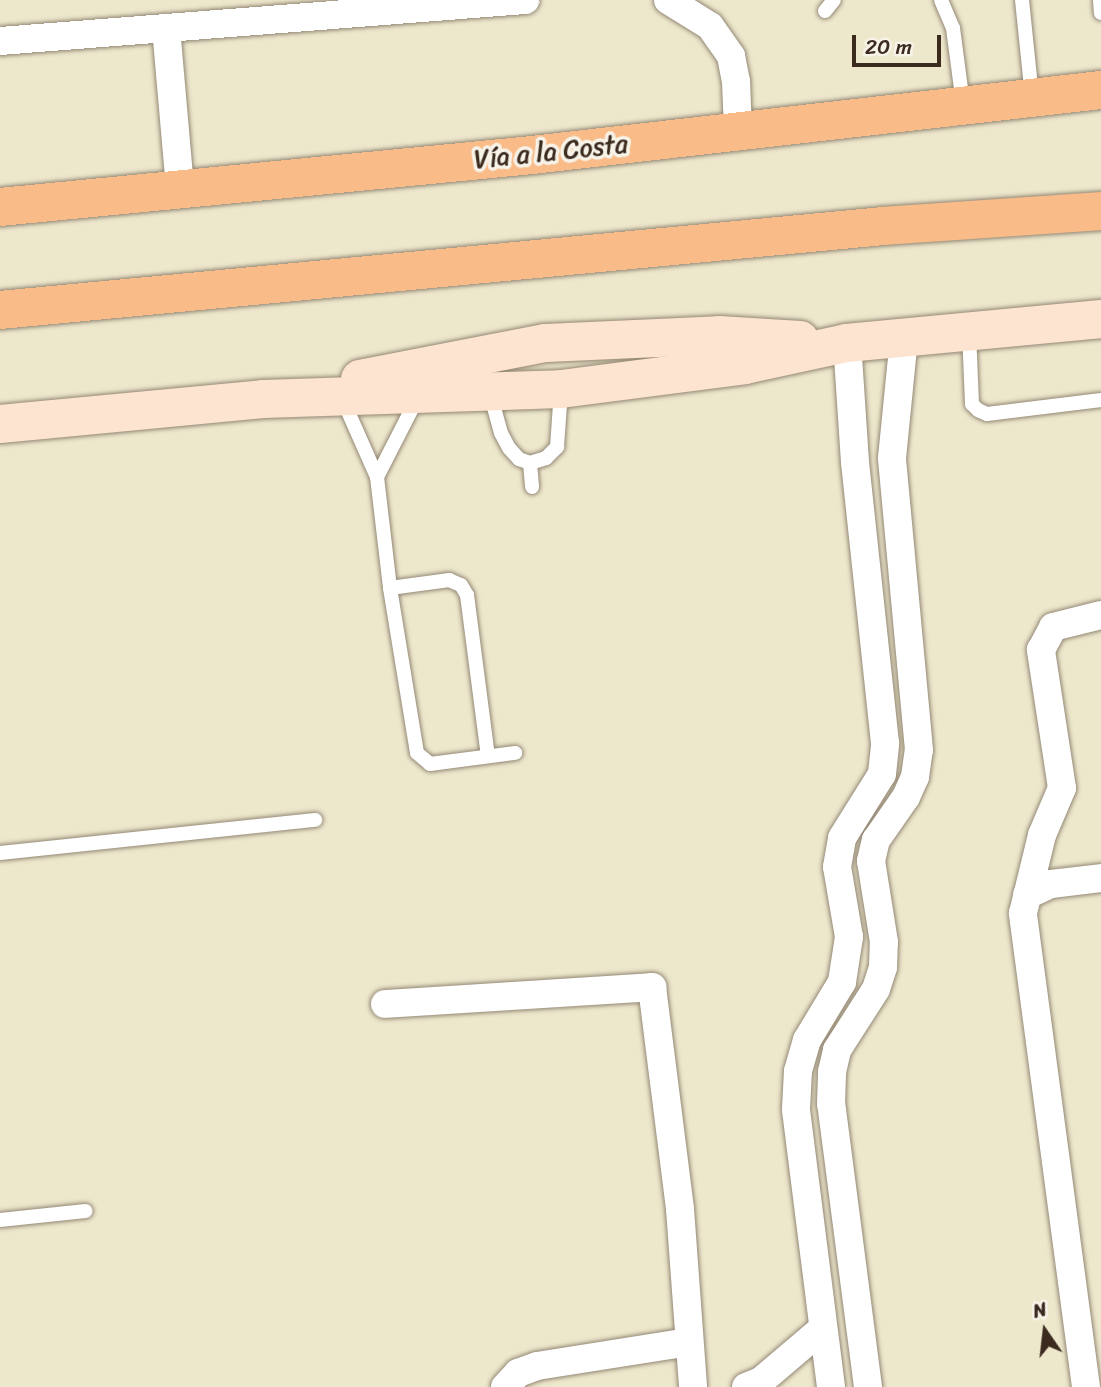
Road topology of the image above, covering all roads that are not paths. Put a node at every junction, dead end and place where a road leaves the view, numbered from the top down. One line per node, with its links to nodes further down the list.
1 (525, 0): 6 (street)
2 (668, 0): 13 (street)
3 (941, 0): 12 (lane)
4 (1022, 0): 11 (lane)
5 (1100, 0): 7 (lane)
6 (493, 1): 8 (street)
7 (1101, 13)
8 (166, 28): 9 (street); 14 (street)
9 (0, 41)
10 (1101, 90): 11 (highway, Vía a la Costa)
11 (1033, 98): 12 (highway, Vía a la Costa)
12 (963, 105): 13 (highway, Vía a la Costa)
13 (738, 130): 14 (highway, Vía a la Costa)
14 (180, 189): 15 (highway, Vía a la Costa)
15 (0, 207)
16 (1101, 211): 17 (highway)
17 (0, 310)
18 (1101, 319): 19 (street)
19 (969, 331): 20 (street); 27 (lane)
20 (904, 337): 21 (street); 41 (street)
21 (847, 343): 22 (street); 26 (street); 43 (street)
22 (561, 389): 23 (street); 29 (lane)
23 (490, 391): 24 (street); 29 (lane)
24 (419, 394): 25 (street); 30 (lane)
25 (341, 396): 26 (street); 30 (lane)
26 (263, 399): 28 (street)
27 (1101, 400)
28 (0, 424)
29 (530, 463): 31 (lane)
30 (377, 477): 32 (lane)
31 (532, 487)
32 (390, 588): 35 (lane); 35 (lane)
33 (1101, 615): 39 (street)
34 (515, 753): 35 (lane)
35 (488, 757)
36 (315, 820): 37 (lane)
37 (0, 853)
38 (1101, 878): 39 (street)
39 (1027, 895): 52 (street)
40 (385, 1004): 46 (street)
41 (845, 1210): 43 (street); 51 (street)
42 (86, 1211): 44 (lane)
43 (808, 1215): 45 (street)
44 (0, 1220)
45 (822, 1329): 49 (street); 50 (street)
46 (688, 1342): 47 (street); 48 (street)
47 (696, 1385)
48 (505, 1387)
49 (746, 1387)
50 (831, 1387)
51 (868, 1387)
52 (1086, 1387)

